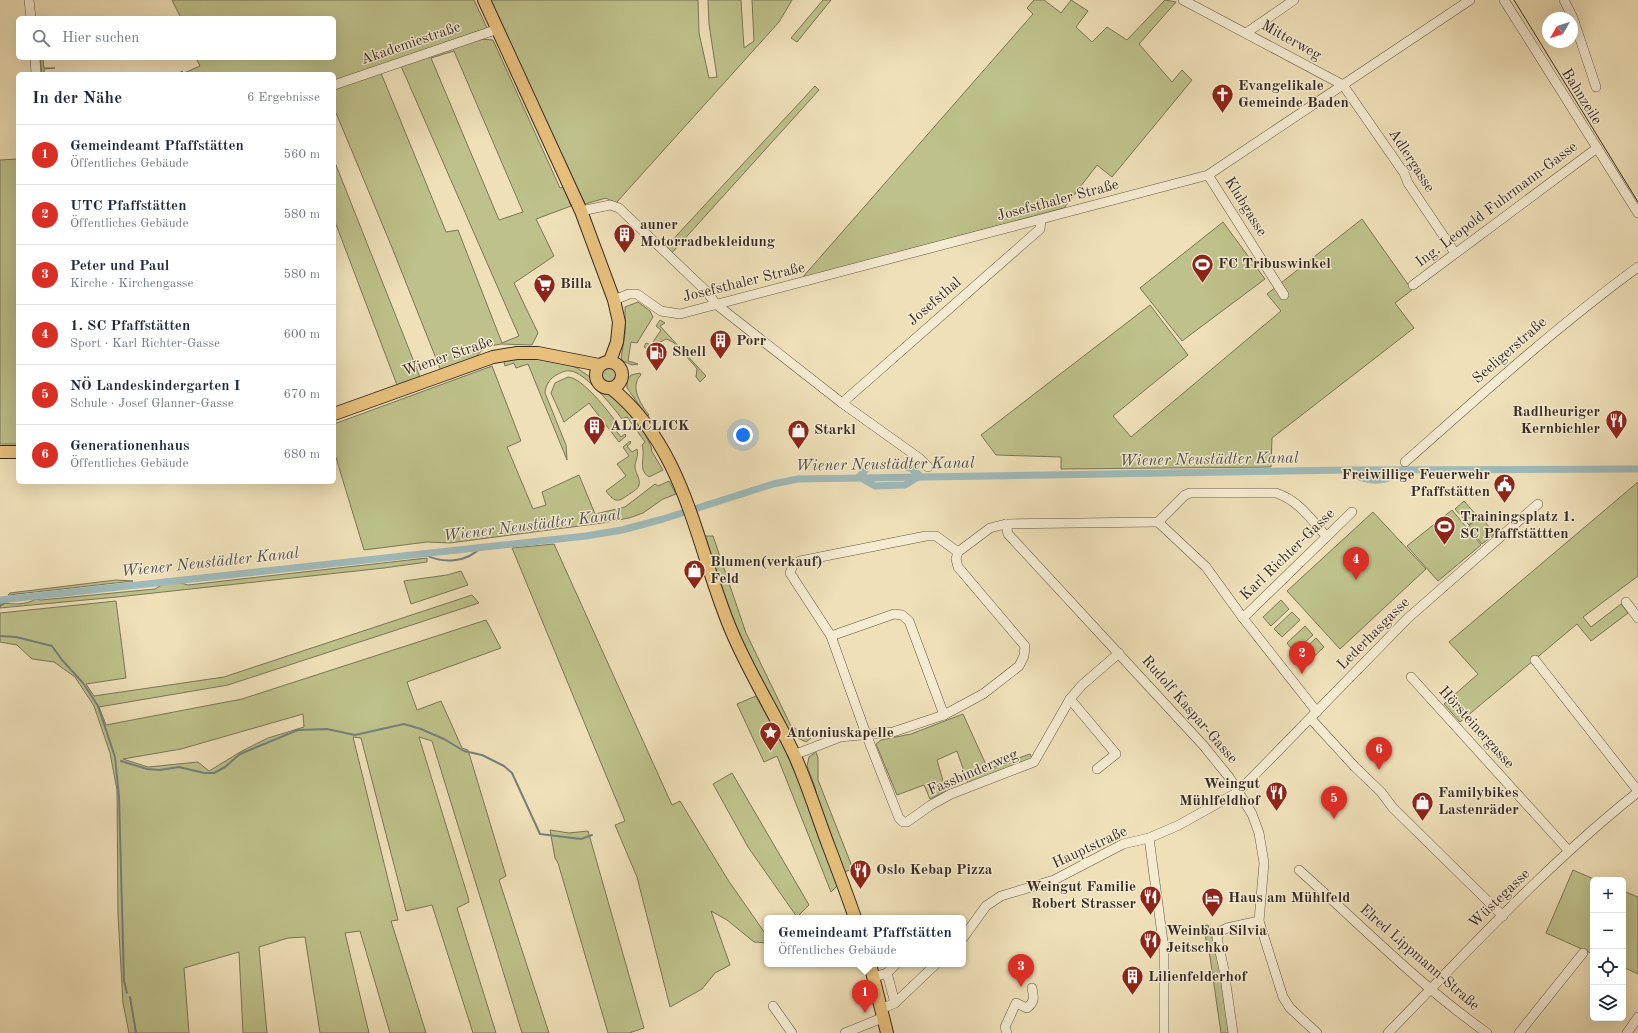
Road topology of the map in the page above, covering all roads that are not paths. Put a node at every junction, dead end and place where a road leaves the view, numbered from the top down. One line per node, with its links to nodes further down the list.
1 (30, 0): 8 (street)
2 (484, 0): 9 (main road)
3 (1183, 0): 10 (street, Mitterweg)
4 (1294, 0): 10 (street)
5 (1470, 0): 14 (street, Josefsthaler Straße)
6 (1504, 0): 16 (street, Bahnzeile)
7 (1564, 0): 15 (street, Bahnzeile)
8 (31, 16)
9 (498, 30): 13 (street, Akademiestraße); 18 (main road)
10 (1246, 32): 14 (street, Mitterweg)
11 (34, 60): 12 (street)
12 (36, 72)
13 (336, 84)
14 (1343, 85): 17 (street, Josefsthaler Straße); 21 (street, Adlergasse)
15 (1596, 87)
16 (1597, 148): 19 (street, Bahnzeile); 21 (street, Ing. Leopold Fuhrmann-Gasse)
17 (1208, 175): 20 (street, Josefsthaler Straße); 24 (street, Klubgasse)
18 (581, 211): 25 (main road); 26 (street)
19 (1638, 213)
20 (1041, 220): 26 (street, Josefsthaler Straße); 29 (street, Josefsthal)
21 (1455, 253): 23 (street, Ing. Leopold Fuhrmann-Gasse)
22 (1638, 267): 33 (street, Seeligerstraße)
23 (1413, 285)
24 (1284, 295)
25 (614, 300): 26 (street, Josefsthaler Straße); 27 (main road)
26 (717, 305): 29 (street)
27 (602, 368): 28 (main road, Wiener Straße); 28 (main road, Wiener Straße); 30 (main road, Wiener Straße)
28 (616, 385): 52 (main road, Wiener Straße)
29 (842, 403): 34 (street)
30 (336, 413)
31 (0, 452): 32 (main road)
32 (16, 452)
33 (1405, 462)
34 (928, 467)
35 (1538, 504): 50 (street, Lederhasgasse)
36 (1352, 512): 39 (street, Karl Richter-Gasse)
37 (1158, 522): 38 (street); 39 (street); 42 (street)
38 (1006, 524): 40 (street); 45 (street, Rudolf Kaspar-Gasse)
39 (1326, 536): 42 (street, Karl Richter-Gasse)
40 (958, 552): 44 (street); 49 (street)
41 (1626, 602): 43 (street)
42 (1243, 618): 50 (street)
43 (1638, 618)
44 (831, 636): 49 (street); 51 (street)
45 (1119, 653): 48 (street, Fassbinderweg); 54 (street, Rudolf Kaspar-Gasse)
46 (1535, 660): 55 (street)
47 (1411, 677): 57 (street, Hörsteinergasse)
48 (1070, 699): 51 (street, Fassbinderweg); 53 (street)
49 (944, 715): 51 (street)
50 (1314, 715): 54 (street, Lederhasgasse); 60 (street)
51 (866, 734): 52 (street)
52 (794, 755): 59 (main road, Wiener Straße)
53 (1097, 769)
54 (1238, 792): 56 (street, Hauptstraße); 61 (street, Rudolf Kaspar-Gasse)
55 (1638, 792): 57 (street, Wüstegasse)
56 (1148, 838): 62 (street, Hauptstraße); 79 (street)
57 (1568, 850): 60 (street, Wüstegasse)
58 (1299, 870): 70 (street, Elred Lippmann-Straße)
59 (854, 915)
60 (1503, 916): 70 (street, Wüstegasse)
61 (1258, 921): 80 (street); 81 (street, Rudolf Kaspar-Gasse)
62 (966, 934)
63 (1583, 953): 84 (street)
64 (871, 967): 68 (main road)
65 (893, 967): 67 (street)
66 (933, 967): 71 (street)
67 (886, 973): 68 (street); 71 (street)
68 (874, 977): 73 (main road)
69 (1032, 988): 75 (street)
70 (1431, 989): 82 (street, Wüstegasse); 83 (street, Elred Lippmann-Straße)
71 (895, 1003): 73 (street)
72 (774, 1006): 76 (street)
73 (881, 1014): 77 (street); 78 (main road)
74 (1638, 1017): 85 (street)
75 (1006, 1030)
76 (792, 1033)
77 (845, 1033)
78 (887, 1033)
79 (1164, 1033)
80 (1233, 1033)
81 (1316, 1033)
82 (1388, 1033)
83 (1487, 1033)
84 (1519, 1033)
85 (1627, 1033)

